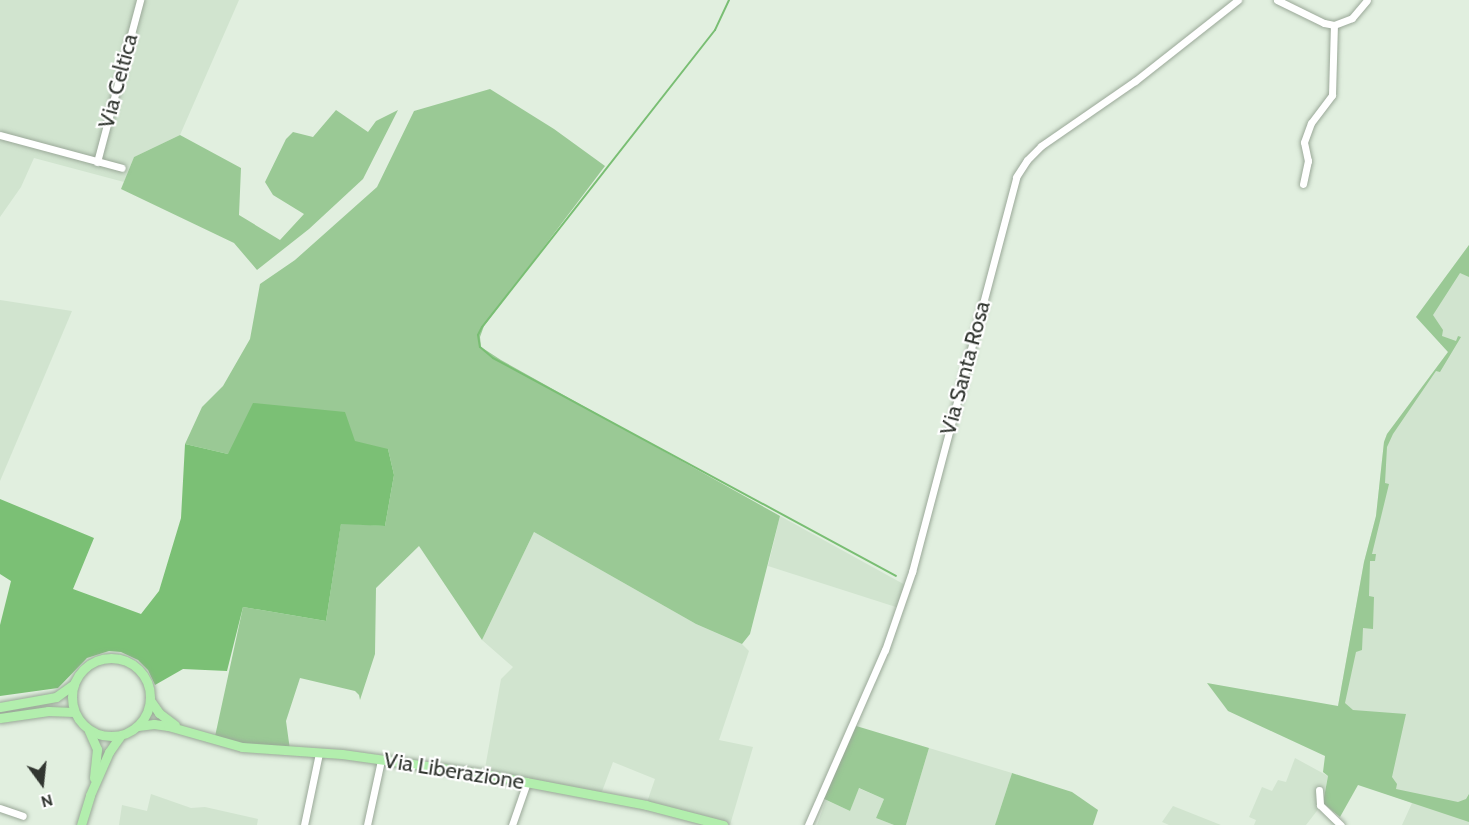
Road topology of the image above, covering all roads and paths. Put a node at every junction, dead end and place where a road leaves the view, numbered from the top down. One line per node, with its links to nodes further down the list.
1 (140, 0): 7 (street, Via Celtica)
2 (1238, 0): 27 (street, Via Santa Rosa)
3 (1277, 0): 5 (street)
4 (1367, 0): 5 (street)
5 (1334, 25): 9 (street)
6 (0, 135): 7 (street)
7 (97, 162): 8 (street)
8 (122, 168)
9 (1303, 184)
10 (74, 684): 11 (main road); 12 (main road); 13 (main road)
11 (150, 700): 15 (main road); 17 (main road, Via Liberazione)
12 (0, 705)
13 (74, 712): 14 (main road); 16 (main road)
14 (0, 718)
15 (138, 726): 17 (main road, Via Liberazione); 18 (main road)
16 (86, 729): 18 (main road); 23 (main road)
17 (184, 731): 19 (main road, Via Liberazione)
18 (120, 736): 23 (main road)
19 (319, 753): 20 (main road, Via Liberazione); 29 (street)
20 (381, 760): 21 (main road, Via Liberazione); 30 (street)
21 (527, 782): 26 (main road, Via Liberazione); 31 (street)
22 (1319, 790): 33 (street)
23 (90, 795): 28 (main road)
24 (0, 808): 25 (street)
25 (23, 816)
26 (702, 822): 32 (main road, Via Liberazione)
27 (808, 824)
28 (81, 825)
29 (304, 825)
30 (367, 825)
31 (512, 825)
32 (723, 825)
33 (1341, 825)

